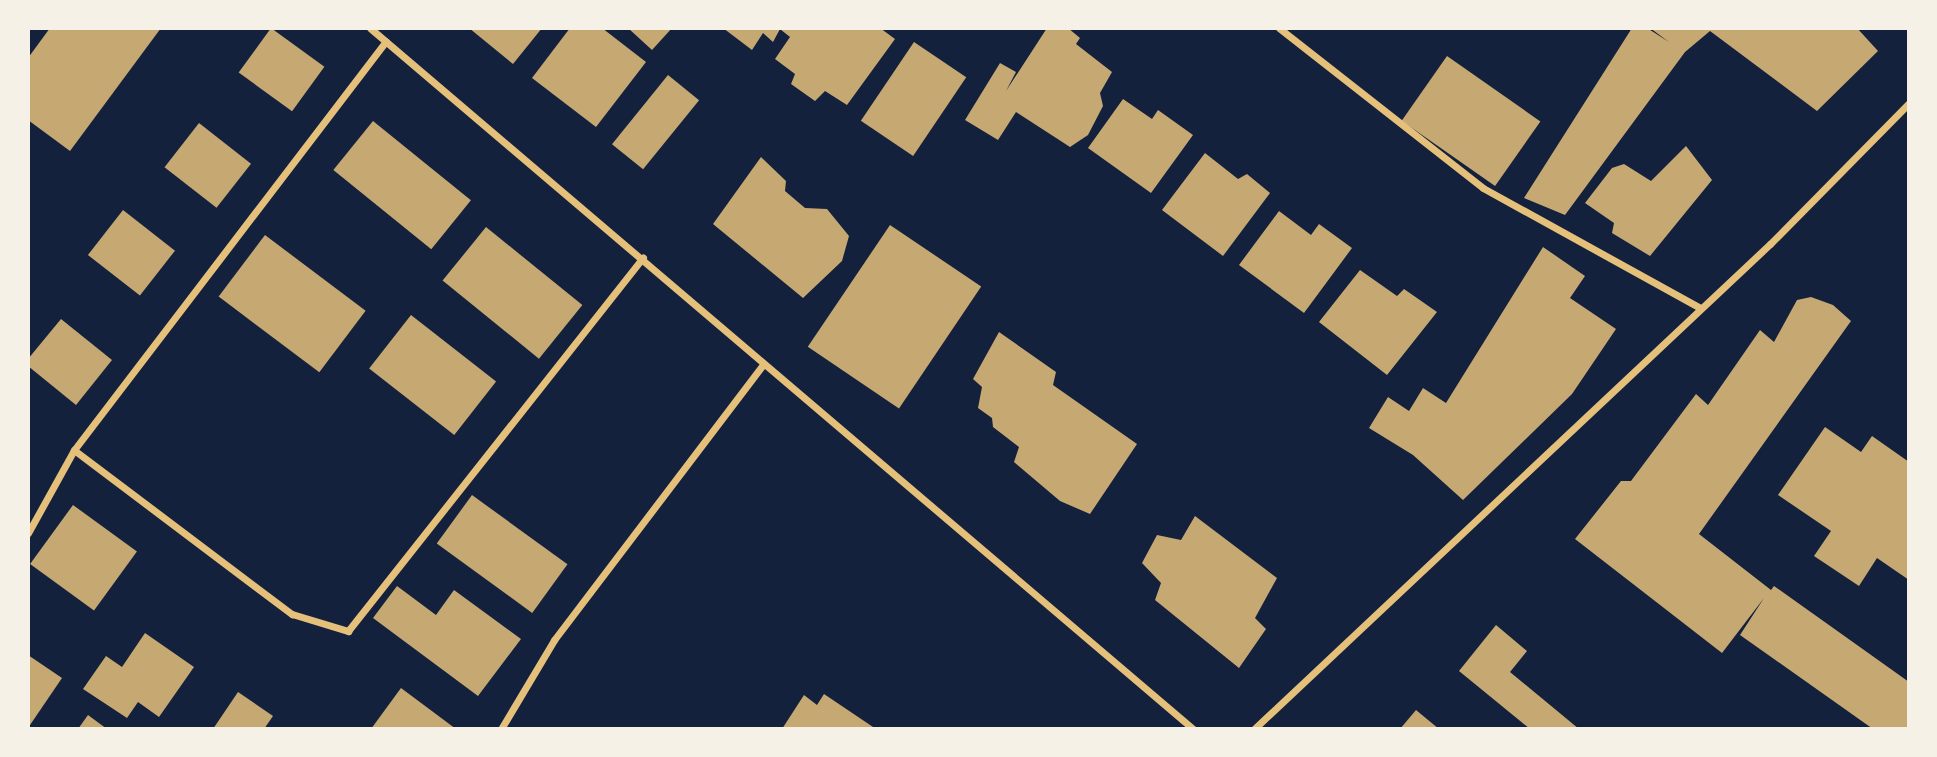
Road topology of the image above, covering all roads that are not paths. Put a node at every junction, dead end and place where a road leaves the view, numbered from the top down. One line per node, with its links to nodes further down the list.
1 (370, 28): 3 (street)
2 (1279, 28): 6 (street)
3 (386, 41): 5 (street); 8 (street)
4 (1909, 103): 6 (street)
5 (643, 258): 7 (street); 8 (street)
6 (1700, 308): 12 (street)
7 (763, 365): 10 (street); 11 (street)
8 (74, 450): 9 (street)
9 (28, 533)
10 (501, 729)
11 (1193, 729)
12 (1254, 729)

